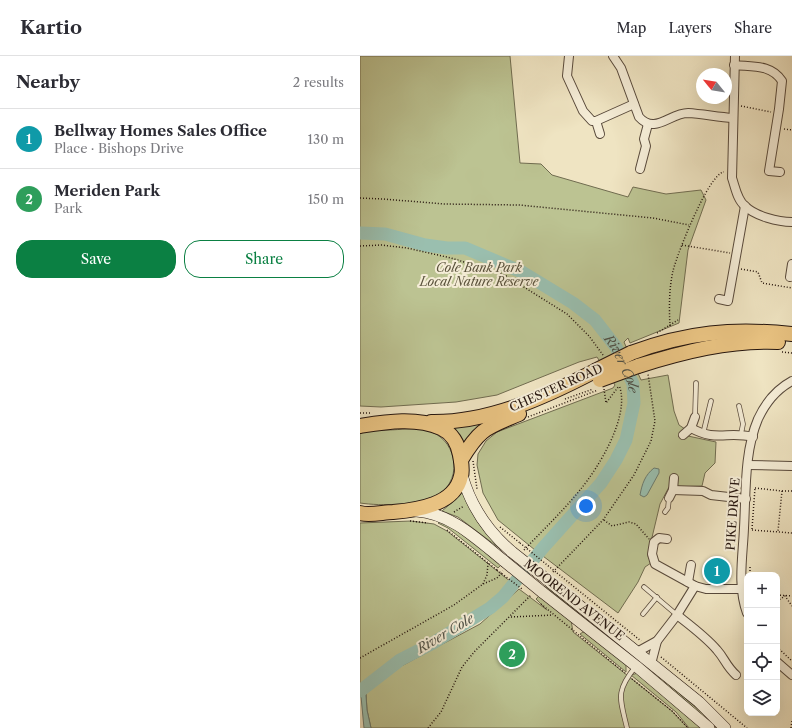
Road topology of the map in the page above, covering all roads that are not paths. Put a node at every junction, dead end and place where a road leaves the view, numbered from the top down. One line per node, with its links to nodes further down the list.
1 (569, 56): 7 (street)
2 (613, 56): 5 (street)
3 (735, 56): 4 (street)
4 (734, 65): 6 (street); 11 (street)
5 (634, 104): 7 (street); 8 (street)
6 (733, 118): 8 (street); 12 (street)
7 (596, 121): 9 (street)
8 (648, 124): 10 (street)
9 (600, 134)
10 (640, 169)
11 (780, 172)
12 (744, 206): 13 (street); 16 (street)
13 (792, 222)
14 (792, 264): 15 (street)
15 (790, 277)
16 (719, 299)
17 (792, 334): 20 (highway, CHESTER ROAD, bridge)
18 (792, 342): 20 (highway, CHESTER ROAD, bridge)
19 (792, 381): 31 (street, PIKE DRIVE)
20 (599, 383): 25 (highway, CHESTER ROAD); 32 (highway, CHESTER ROAD)
21 (696, 383): 24 (lane)
22 (711, 401): 28 (lane)
23 (739, 406): 29 (lane)
24 (695, 417): 27 (street)
25 (411, 421): 26 (highway); 32 (highway)
26 (364, 424)
27 (691, 428): 28 (street); 30 (street)
28 (703, 434): 29 (street)
29 (741, 434): 31 (street)
30 (683, 435)
31 (753, 437): 33 (street, PIKE DRIVE)
32 (461, 460): 35 (highway)
33 (748, 465): 34 (street, PIKE DRIVE); 39 (street, PIKE DRIVE)
34 (792, 466)
35 (462, 475): 40 (highway); 53 (street, MOOREND AVENUE, bridge)
36 (674, 478): 37 (street)
37 (673, 490): 38 (street); 39 (street)
38 (669, 498): 41 (lane)
39 (746, 498): 47 (street, PIKE DRIVE)
40 (412, 510): 42 (highway); 56 (street, MOOREND AVENUE, bridge)
41 (665, 512)
42 (361, 514)
43 (667, 539): 45 (street)
44 (691, 565): 45 (street)
45 (691, 584): 47 (street); 51 (street)
46 (644, 587): 48 (lane)
47 (742, 589): 49 (street, PIKE DRIVE)
48 (657, 597): 50 (lane); 51 (lane)
49 (746, 608)
50 (643, 614)
51 (677, 615): 52 (street); 57 (street)
52 (657, 641): 53 (street); 54 (street)
53 (637, 652): 54 (street, MOOREND AVENUE)
54 (651, 664): 61 (street, MOOREND AVENUE)
55 (780, 665): 58 (street)
56 (636, 666): 59 (lane); 60 (street, MOOREND AVENUE)
57 (736, 675)
58 (792, 675)
59 (627, 728)
60 (710, 728)
61 (725, 728)

